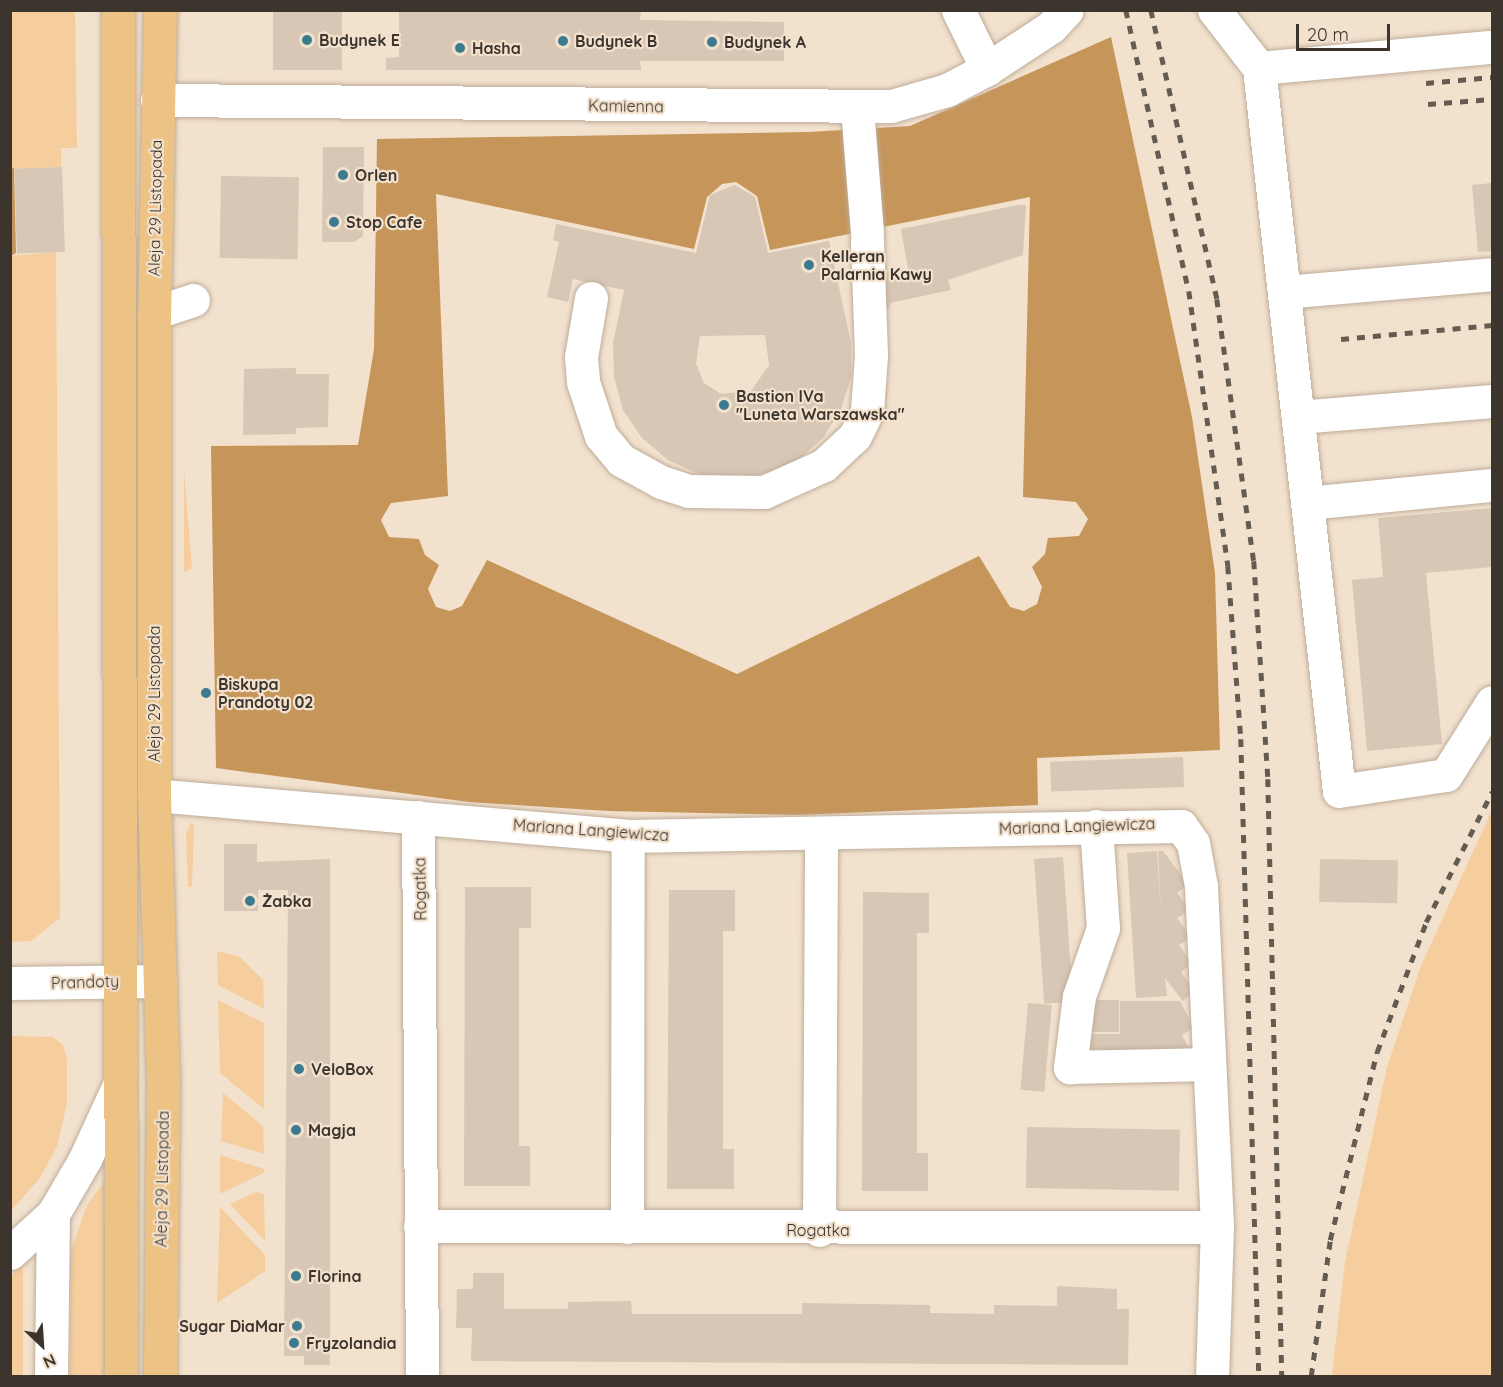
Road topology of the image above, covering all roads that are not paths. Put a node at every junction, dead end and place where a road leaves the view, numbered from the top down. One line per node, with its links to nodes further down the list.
1 (118, 10): 26 (main road)
2 (160, 10): 9 (main road, Aleja 29 Listopada)
3 (958, 10): 8 (street)
4 (1067, 10): 8 (street, Kamienna)
5 (1214, 10): 7 (street)
6 (1492, 46): 7 (street)
7 (1259, 68): 12 (street)
8 (987, 69): 10 (street, Kamienna)
9 (157, 100): 10 (street, Kamienna); 15 (main road, Aleja 29 Listopada)
10 (857, 108): 13 (street)
11 (1492, 274): 12 (street)
12 (1284, 292): 17 (street)
13 (591, 298)
14 (193, 300): 15 (street)
15 (154, 313): 21 (main road, Aleja 29 Listopada)
16 (1492, 401): 17 (street)
17 (1298, 417): 19 (street)
18 (1492, 485): 19 (street)
19 (1308, 503): 20 (street)
20 (1492, 702)
21 (154, 795): 22 (street); 27 (main road, Aleja 29 Listopada)
22 (418, 817): 25 (street, Mariana Langiewicza); 32 (street, Rogatka)
23 (1095, 826): 24 (street, Mariana Langiewicza); 29 (street, Mariana Langiewicza); 29 (street)
24 (821, 835): 25 (street, Mariana Langiewicza); 35 (street)
25 (628, 836): 33 (street)
26 (119, 981): 27 (street, Prandoty); 28 (street, Prandoty); 30 (main road)
27 (160, 981): 39 (main road, Aleja 29 Listopada)
28 (10, 983)
29 (1208, 1064): 34 (street, Mariana Langiewicza)
30 (119, 1085): 31 (street); 38 (main road)
31 (53, 1214): 36 (street); 37 (street)
32 (420, 1226): 33 (street, Rogatka); 40 (street, Rogatka)
33 (627, 1227): 35 (street, Rogatka)
34 (1217, 1227): 35 (street, Rogatka); 41 (street, Mariana Langiewicza)
35 (819, 1230)
36 (10, 1253)
37 (51, 1377)
38 (121, 1377)
39 (160, 1377)
40 (422, 1377)
41 (1212, 1377)

